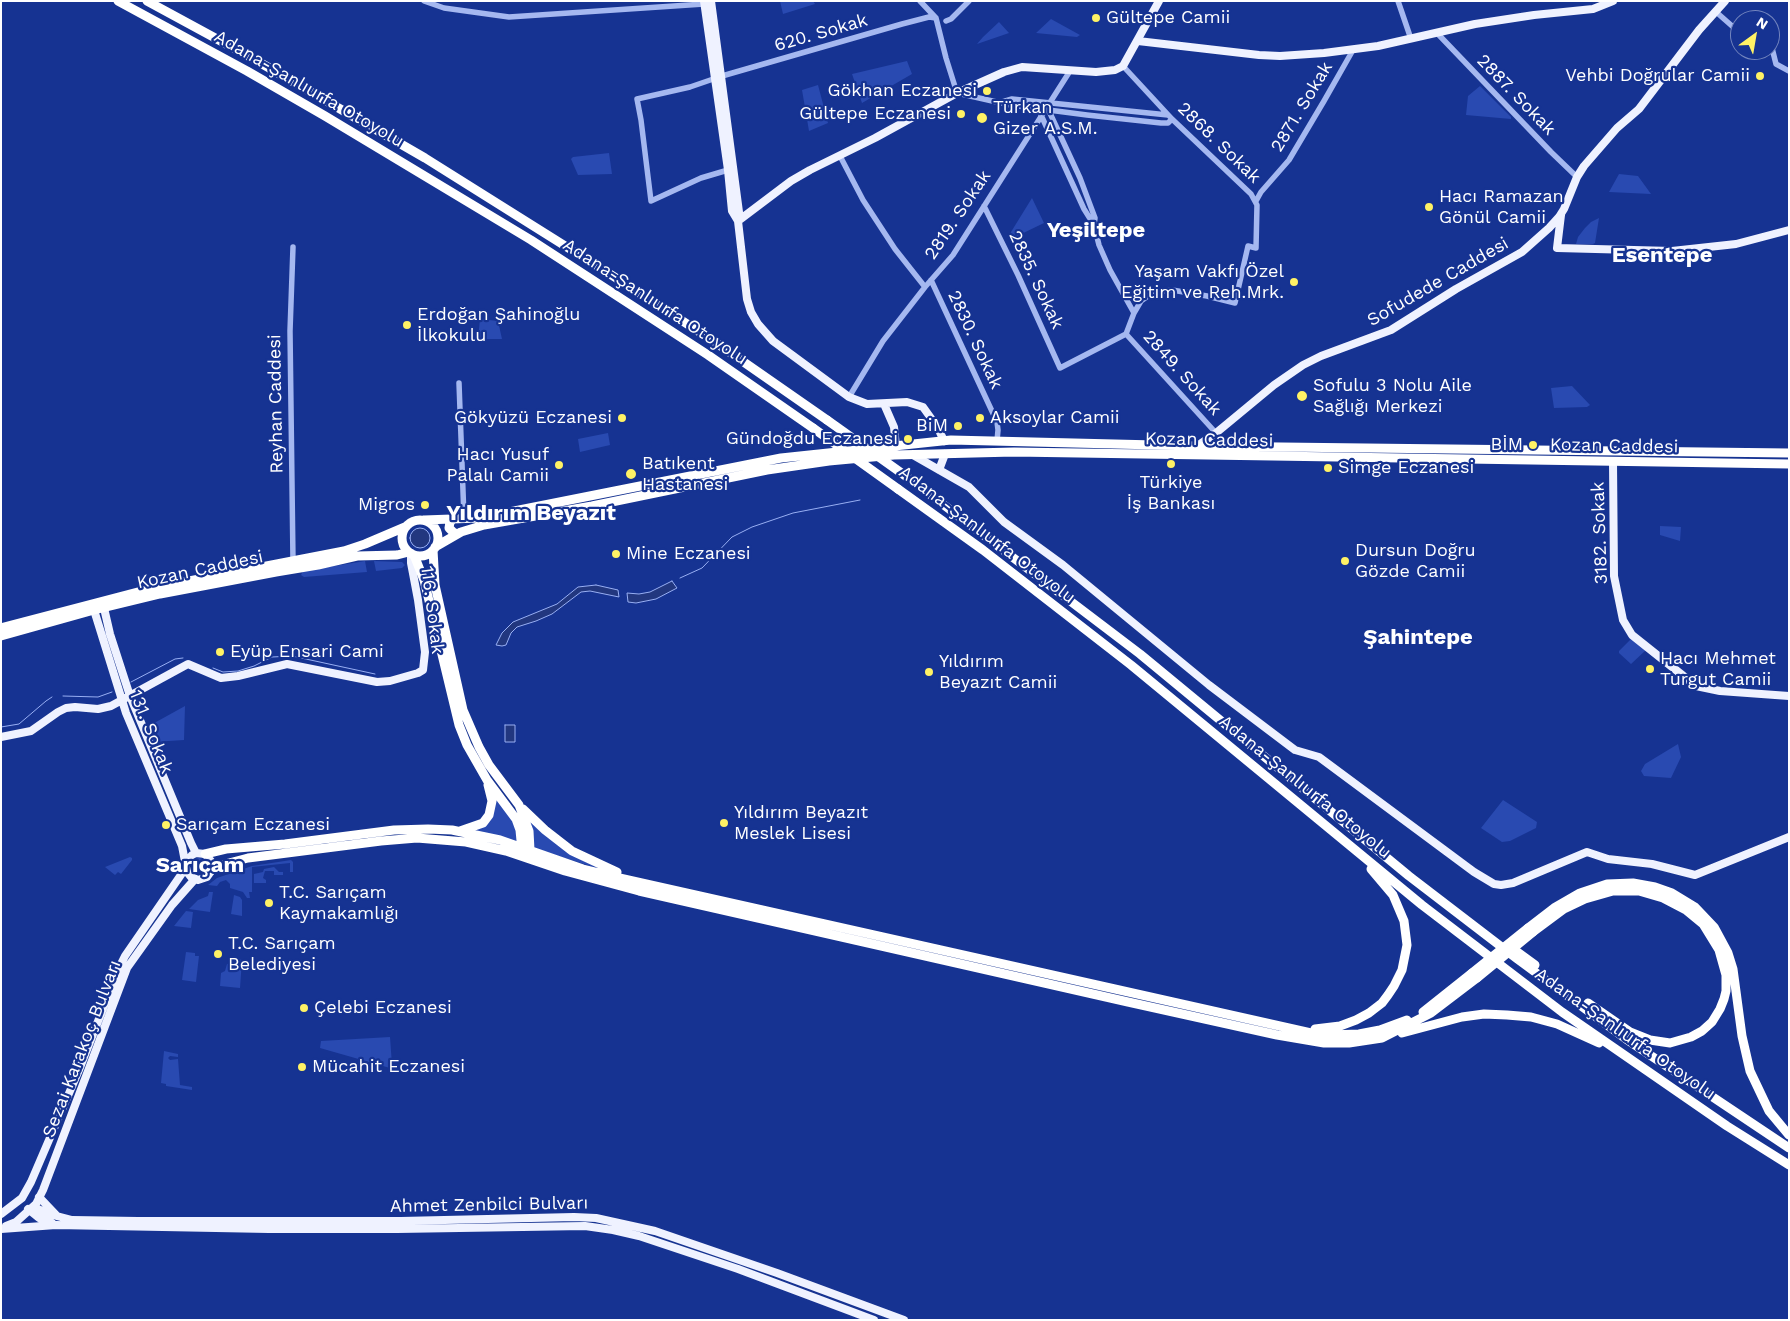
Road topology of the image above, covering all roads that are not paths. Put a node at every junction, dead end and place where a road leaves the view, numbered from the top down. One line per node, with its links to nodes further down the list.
1 (118, 1): 74 (highway, Adana-Şanlıurfa Otoyolu, bridge)
2 (148, 1): 75 (highway, Adana-Şanlıurfa Otoyolu, bridge)
3 (424, 1): 10 (street)
4 (920, 1): 12 (street)
5 (968, 1): 13 (street)
6 (1159, 1): 17 (main road)
7 (1398, 1): 16 (street)
8 (1613, 1): 15 (main road)
9 (1725, 1): 11 (main road, Sofudede Caddesi)
10 (706, 2): 23 (main road)
11 (1715, 11): 14 (street); 31 (main road, Sofudede Caddesi)
12 (936, 18): 23 (street, 620. Sokak); 24 (street)
13 (946, 21)
14 (1730, 24)
15 (1436, 32): 16 (main road); 31 (street, 2887. Sokak)
16 (1411, 39): 18 (main road)
17 (1138, 41): 18 (main road); 20 (main road)
18 (1353, 50): 32 (street, 2871. Sokak)
19 (1775, 60): 22 (street)
20 (1122, 66): 21 (main road); 28 (street, 2868. Sokak)
21 (1070, 71): 24 (main road); 26 (street, 2819. Sokak)
22 (1789, 71)
23 (718, 78): 30 (main road); 30 (street, 620. Sokak); 35 (main road)
24 (958, 93): 25 (street); 29 (main road)
25 (1002, 102): 26 (street); 27 (street)
26 (1050, 103): 27 (street, 2819. Sokak); 28 (street)
27 (1045, 112): 28 (street); 33 (street, 2819. Sokak); 36 (street); 36 (street)
28 (1170, 117): 32 (street, 2868. Sokak)
29 (840, 156): 35 (main road); 40 (street)
30 (728, 170): 35 (main road)
31 (1577, 177): 34 (main road, Sofudede Caddesi)
32 (1256, 201): 41 (street, 2868. Sokak)
33 (984, 206): 39 (street, 2819. Sokak); 42 (street, 2835. Sokak)
34 (1562, 213): 37 (main road); 46 (main road, Sofudede Caddesi)
35 (738, 221): 44 (main road)
36 (1094, 225): 41 (street)
37 (1789, 230)
38 (293, 247): 64 (street, Reyhan Caddesi)
39 (931, 280): 40 (street, 2819. Sokak); 47 (street, 2830. Sokak)
40 (925, 287): 44 (street, 2819. Sokak)
41 (1134, 313): 42 (street)
42 (1126, 334): 46 (street, 2849. Sokak)
43 (459, 383): 58 (street)
44 (849, 397): 45 (main road)
45 (884, 404): 48 (main road); 50 (main road)
46 (1216, 433): 49 (main road, Sofudede Caddesi)
47 (997, 440): 48 (highway, Kozan Caddesi); 49 (highway, Kozan Caddesi)
48 (939, 441): 50 (highway, Kozan Caddesi); 52 (highway); 53 (highway)
49 (1197, 446): 51 (highway, Kozan Caddesi)
50 (896, 447): 58 (highway, Kozan Caddesi)
51 (1789, 453)
52 (934, 454): 53 (highway, Kozan Caddesi); 54 (highway, Kozan Caddesi); 57 (main road)
53 (945, 454): 55 (highway, Kozan Caddesi); 57 (main road)
54 (913, 455): 57 (main road); 61 (highway, Kozan Caddesi)
55 (1613, 462): 56 (highway, Kozan Caddesi); 69 (main road, 3182. Sokak)
56 (1789, 464)
57 (939, 470): 77 (main road)
58 (460, 518): 59 (highway, Kozan Caddesi); 61 (highway)
59 (424, 520): 60 (highway); 62 (highway)
60 (405, 527): 63 (highway); 64 (highway, Kozan Caddesi)
61 (457, 534): 62 (highway, Kozan Caddesi)
62 (434, 548): 63 (highway); 73 (highway)
63 (411, 553): 65 (highway, Kozan Caddesi); 68 (main road, 116. Sokak); 72 (highway)
64 (293, 561): 66 (highway, Kozan Caddesi)
65 (99, 609): 67 (highway, Kozan Caddesi); 68 (main road); 70 (main road, 131. Sokak)
66 (1, 628)
67 (1, 636)
68 (130, 696): 70 (main road); 78 (main road)
69 (1789, 696)
70 (122, 700): 71 (main road); 80 (main road, 131. Sokak)
71 (1, 737)
72 (487, 780): 76 (highway); 79 (highway)
73 (519, 805): 79 (highway); 83 (highway)
74 (1328, 828): 86 (highway); 88 (highway, Adana-Şanlıurfa Otoyolu)
75 (1356, 830): 84 (highway); 90 (highway, Adana-Şanlıurfa Otoyolu)
76 (460, 832): 78 (highway); 79 (highway)
77 (1789, 837)
78 (200, 854): 80 (main road); 81 (main road)
79 (525, 854): 81 (highway); 83 (highway); 87 (highway)
80 (186, 865): 82 (main road); 92 (main road)
81 (212, 870): 82 (main road)
82 (195, 879): 93 (main road, Sezai Karakoç Bulvarı)
83 (672, 889): 86 (highway)
84 (1530, 930): 85 (highway, bridge); 89 (highway)
85 (1474, 976): 86 (highway); 87 (highway)
86 (1278, 1026)
87 (1382, 1038): 88 (highway)
88 (1657, 1078): 91 (highway, Adana-Şanlıurfa Otoyolu)
89 (1789, 1135)
90 (1789, 1148)
91 (1789, 1165)
92 (24, 1195): 93 (main road); 93 (main road); 94 (main road)
93 (33, 1205): 95 (main road); 95 (main road); 96 (main road)
94 (1, 1214)
95 (57, 1221): 96 (main road); 97 (main road, Ahmet Zenbilci Bulvarı); 98 (main road, Ahmet Zenbilci Bulvarı)
96 (1, 1228)
97 (874, 1320)
98 (904, 1320)

